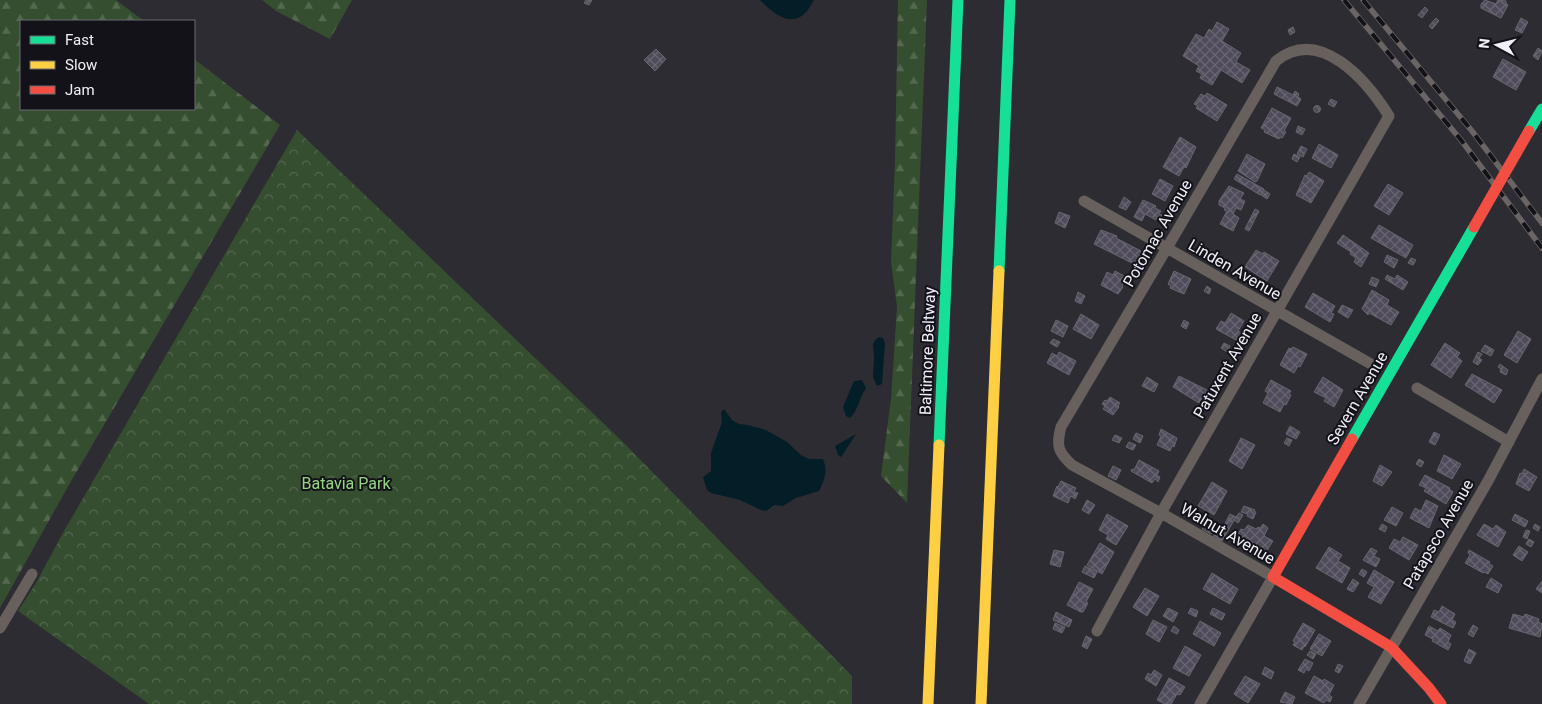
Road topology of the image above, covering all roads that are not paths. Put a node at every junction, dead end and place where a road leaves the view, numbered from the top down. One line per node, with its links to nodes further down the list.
1 (958, 0): 19 (main road, Baltimore Beltway)
2 (1010, 0): 20 (main road)
3 (1295, 50): 6 (street, Potomac Avenue); 7 (street, Patuxent Avenue)
4 (1542, 109): 15 (main road, Severn Avenue, bridge)
5 (1084, 201): 6 (street, Linden Avenue)
6 (1167, 248): 7 (street, Linden Avenue); 11 (street, Potomac Avenue)
7 (1277, 311): 8 (street, Linden Avenue); 13 (street, Patuxent Avenue)
8 (1371, 364)
9 (1542, 379): 12 (street, Patapsco Avenue)
10 (1417, 388): 12 (street)
11 (1058, 442): 13 (street, Walnut Avenue)
12 (1509, 442): 18 (street, Patapsco Avenue)
13 (1162, 513): 15 (street, Walnut Avenue); 17 (street, Patuxent Avenue)
14 (32, 574): 16 (street)
15 (1273, 577): 18 (main road, Walnut Avenue); 21 (street, Severn Avenue)
16 (0, 628)
17 (1097, 631)
18 (1391, 647): 22 (street, Patapsco Avenue); 23 (main road, Walnut Avenue)
19 (928, 704)
20 (981, 704)
21 (1200, 704)
22 (1359, 704)
23 (1441, 704)

